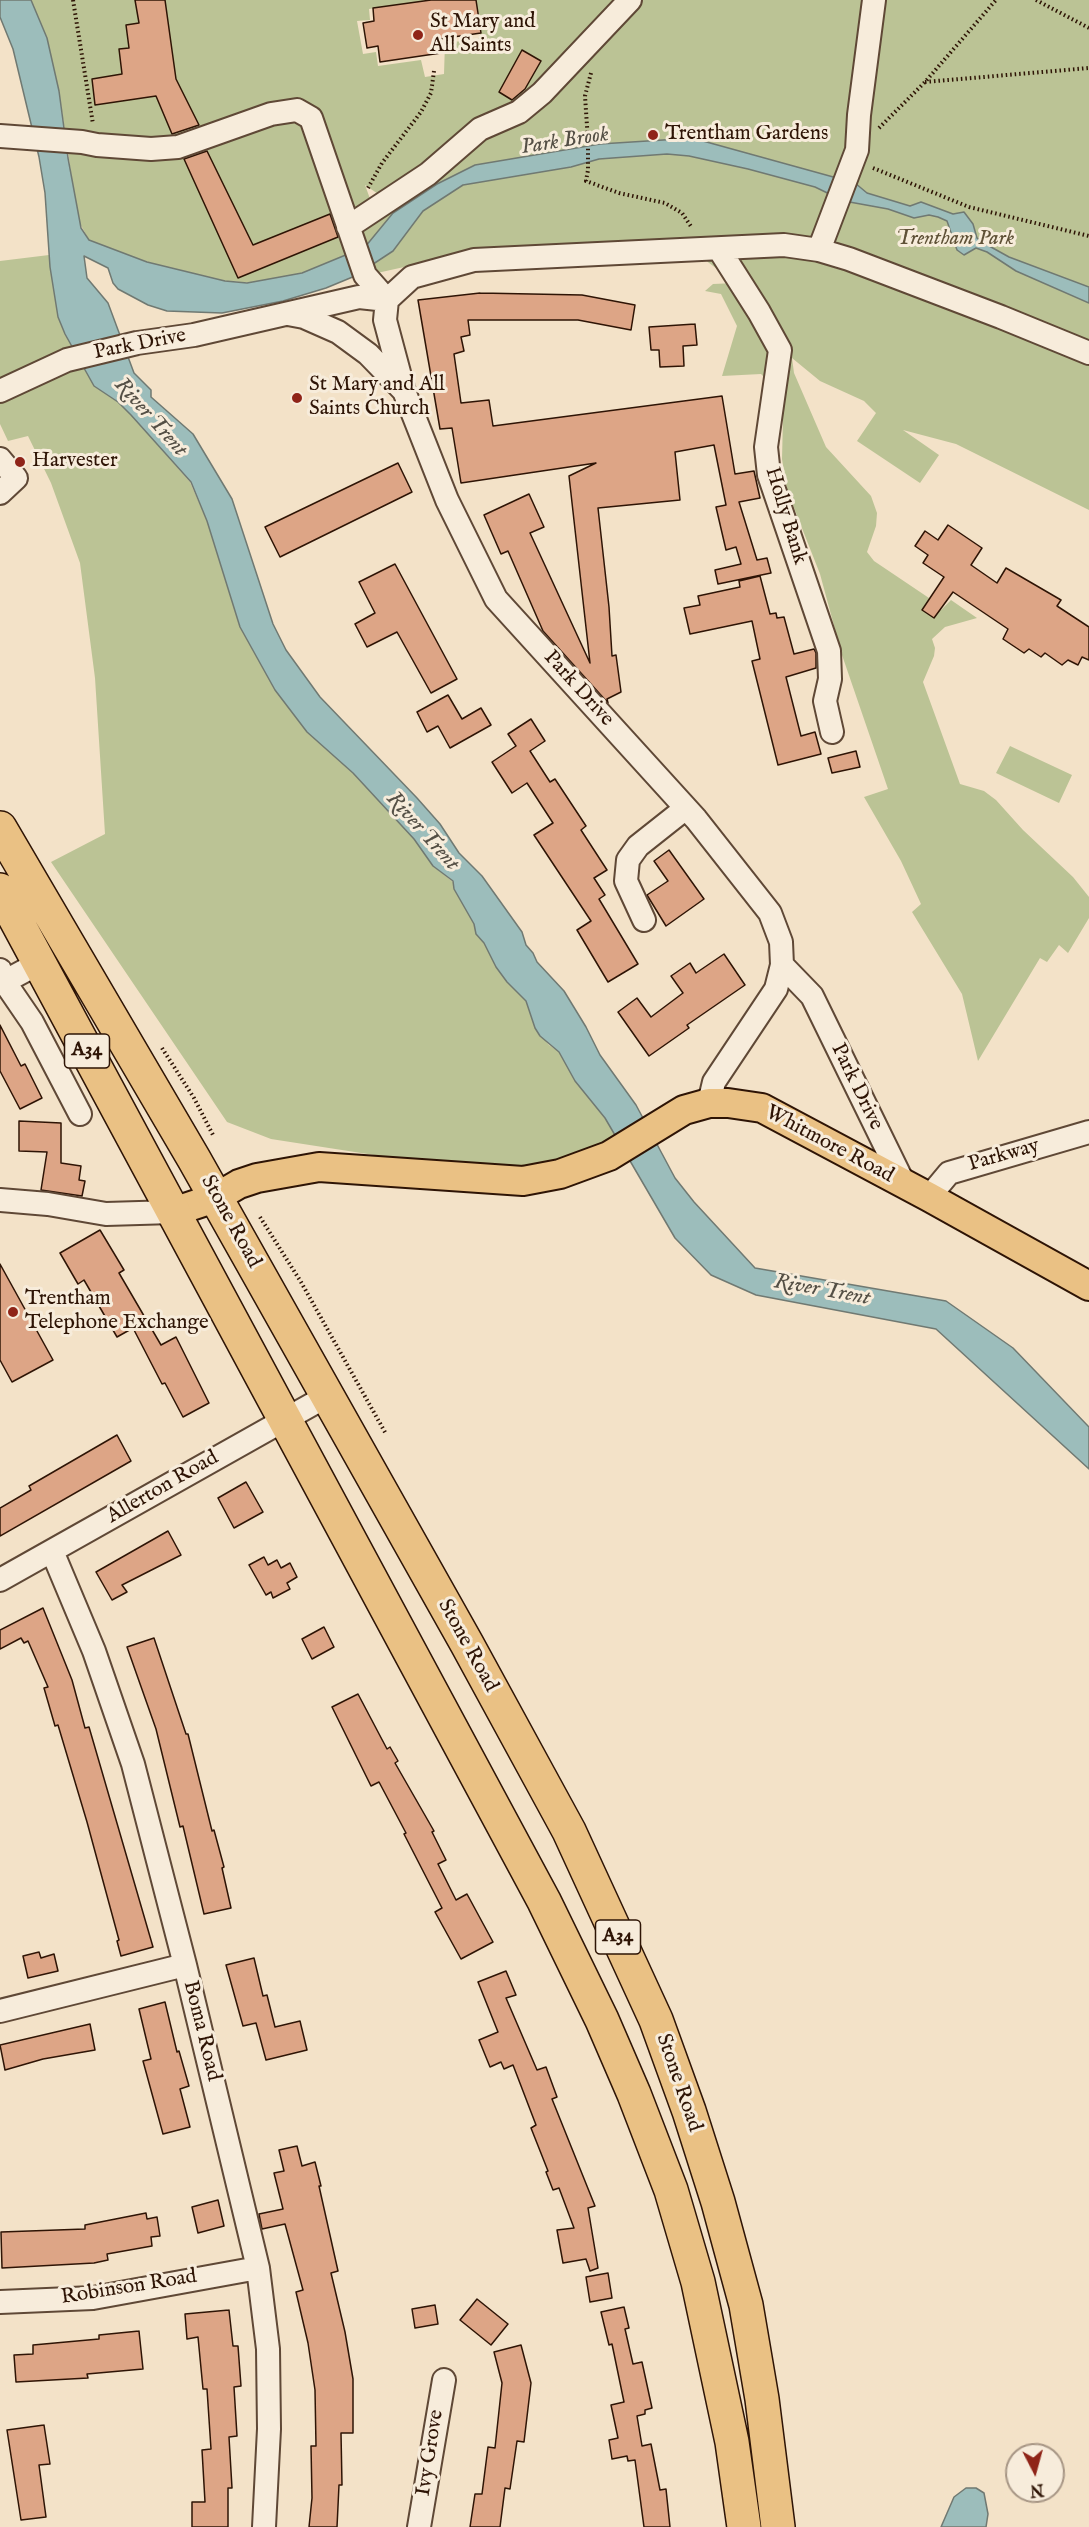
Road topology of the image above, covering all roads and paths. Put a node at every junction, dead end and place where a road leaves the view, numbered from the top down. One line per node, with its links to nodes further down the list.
1 (73, 0): 11 (path)
2 (630, 0): 7 (street)
3 (874, 0): 13 (street)
4 (996, 0): 10 (path)
5 (1036, 0): 6 (path)
6 (1089, 28)
7 (594, 40): 15 (street); 17 (path)
8 (1089, 68): 10 (path)
9 (434, 71): 14 (path)
10 (925, 82): 13 (path)
11 (89, 102)
12 (7, 137): 15 (street)
13 (853, 162): 16 (path); 18 (street)
14 (368, 188)
15 (350, 230): 19 (street)
16 (1089, 236)
17 (710, 250): 18 (street); 19 (street); 26 (street, Holly Bank)
18 (819, 250): 21 (street)
19 (387, 300): 20 (street, Park Drive); 23 (street, Park Drive)
20 (286, 314): 22 (street, Park Drive); 23 (street, Park Drive)
21 (1089, 353)
22 (0, 391)
23 (404, 391): 27 (street, Park Drive)
24 (0, 459): 25 (street)
25 (0, 493)
26 (832, 732)
27 (686, 808): 30 (street); 32 (street, Park Drive)
28 (0, 828): 38 (highway, Stone Road / A34)
29 (0, 890): 31 (highway, Stone Road / A34)
30 (644, 920)
31 (39, 963): 33 (street); 40 (highway, Stone Road / A34)
32 (782, 965): 34 (street, Park Drive); 37 (street, Park Drive)
33 (1, 978): 35 (street)
34 (709, 1103): 37 (main road, Whitmore Road); 38 (main road, Whitmore Road)
35 (80, 1114)
36 (1089, 1132): 37 (street, Parkway)
37 (916, 1190): 41 (main road, Whitmore Road)
38 (215, 1198): 40 (main road, Whitmore Road); 42 (highway, Stone Road / A34)
39 (0, 1200): 40 (street)
40 (173, 1212): 43 (highway, Stone Road / A34)
41 (1089, 1286)
42 (327, 1396): 43 (street, Allerton Road); 54 (highway, Stone Road / A34)
43 (284, 1419): 44 (street, Allerton Road); 53 (highway, Stone Road / A34)
44 (52, 1551): 45 (street, Allerton Road); 46 (street, Boma Road)
45 (0, 1580)
46 (185, 1965): 47 (street); 48 (street, Boma Road)
47 (0, 2011)
48 (258, 2268): 49 (street, Robinson Road); 51 (street, Boma Road)
49 (0, 2302)
50 (444, 2380): 52 (street, Ivy Grove)
51 (264, 2527)
52 (419, 2527)
53 (744, 2527)
54 (778, 2527)

